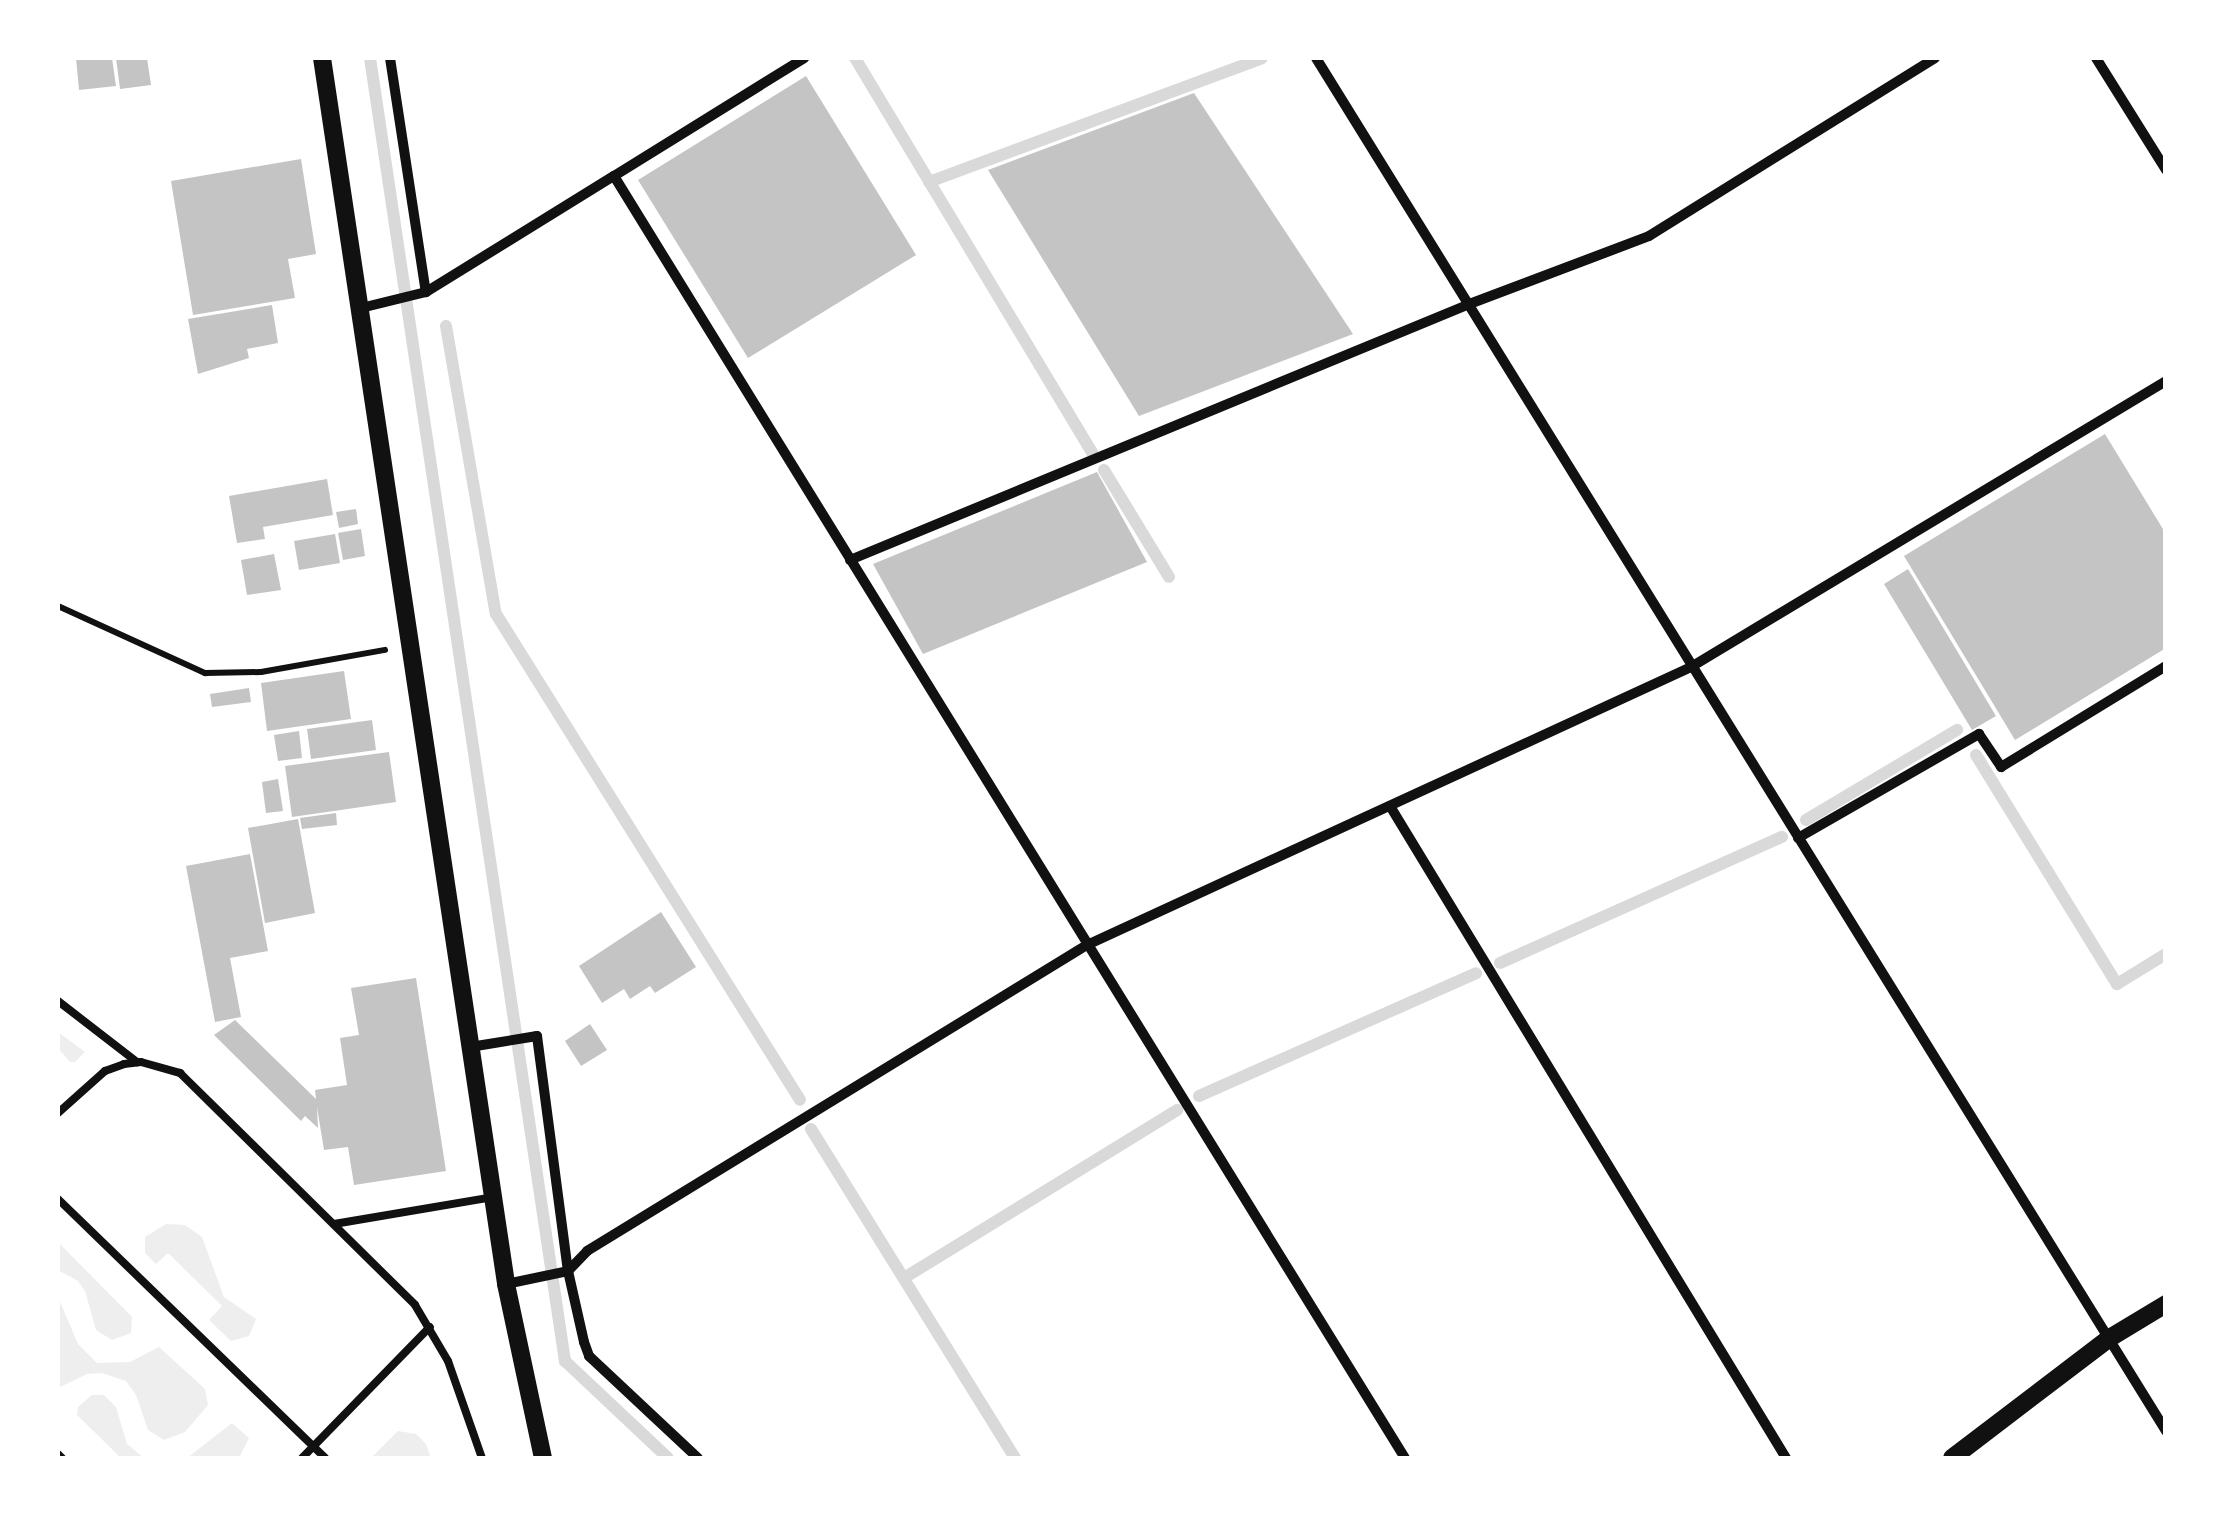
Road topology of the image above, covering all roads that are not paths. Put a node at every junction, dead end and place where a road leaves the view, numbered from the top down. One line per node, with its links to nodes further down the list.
1 (322, 58): 11 (street)
2 (390, 58): 9 (street)
3 (804, 58): 8 (street)
4 (1316, 58): 10 (street)
5 (1935, 58): 10 (street)
6 (2096, 58): 7 (street)
7 (2166, 170)
8 (614, 176): 9 (street); 13 (street)
9 (421, 293): 11 (street)
10 (1472, 304): 13 (street); 15 (street)
11 (361, 308): 20 (street)
12 (2166, 381): 15 (street)
13 (850, 560): 18 (street)
14 (2166, 666): 17 (street)
15 (1691, 667): 16 (street); 17 (street)
16 (1390, 806): 18 (street); 39 (street)
17 (1798, 838): 30 (street)
18 (1087, 946): 26 (street); 38 (street)
19 (58, 1002): 21 (lane)
20 (470, 1047): 23 (street); 26 (street)
21 (136, 1062): 22 (lane); 25 (lane)
22 (58, 1113)
23 (493, 1197): 25 (lane); 27 (street)
24 (58, 1199): 32 (lane)
25 (334, 1224): 29 (lane)
26 (565, 1272): 27 (street); 37 (street)
27 (506, 1284): 36 (street)
28 (2166, 1304): 30 (street)
29 (430, 1327): 32 (lane); 35 (lane)
30 (2108, 1340): 31 (street); 40 (street)
31 (2166, 1431)
32 (313, 1447): 33 (lane); 34 (lane)
33 (302, 1458)
34 (325, 1458)
35 (482, 1458)
36 (543, 1458)
37 (698, 1458)
38 (1405, 1458)
39 (1786, 1458)
40 (1952, 1458)

